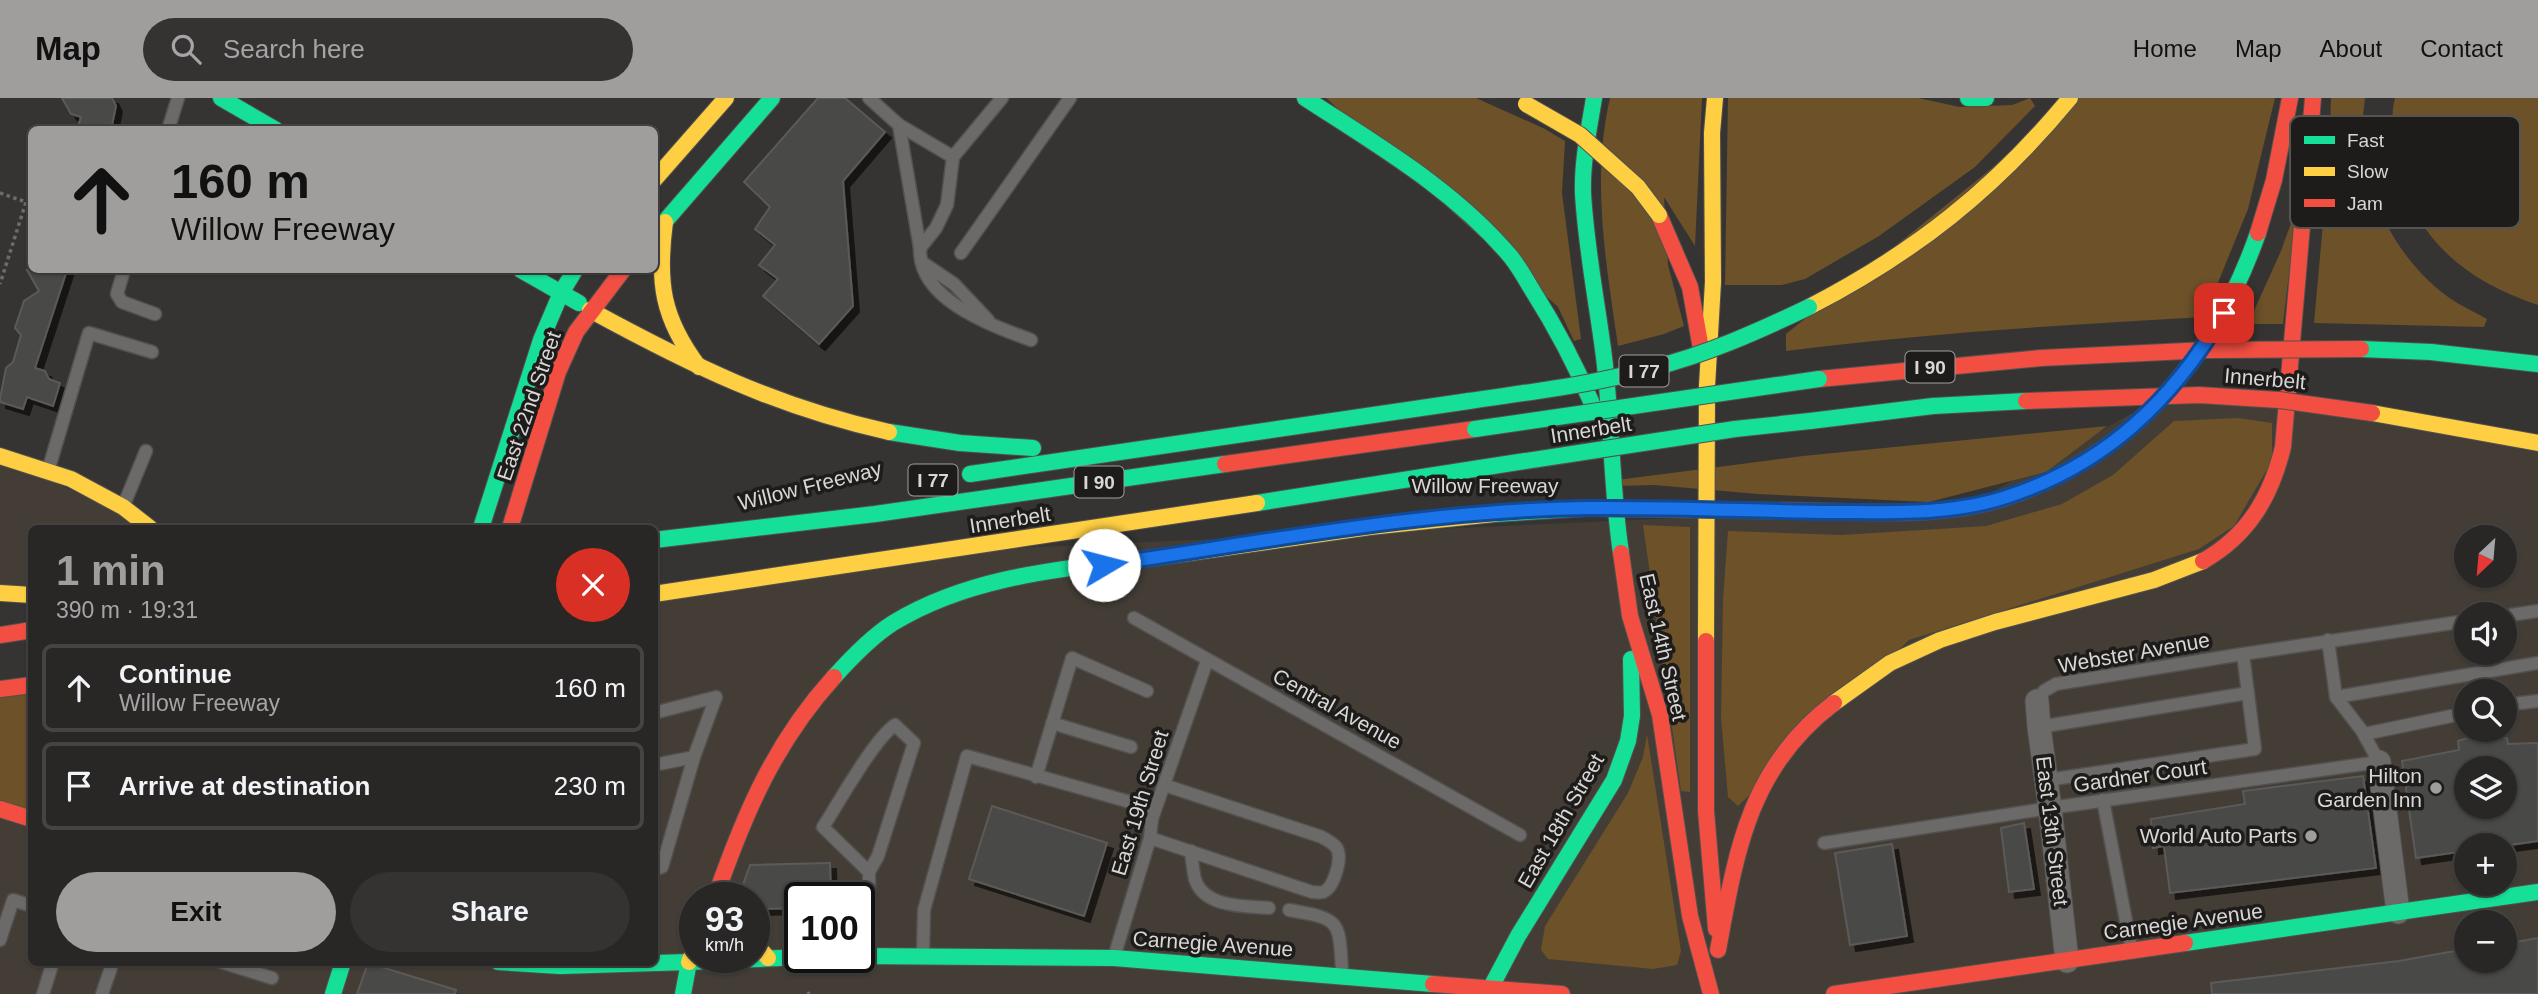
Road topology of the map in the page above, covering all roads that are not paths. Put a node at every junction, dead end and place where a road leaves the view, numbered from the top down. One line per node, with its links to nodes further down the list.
1 (178, 98): 19 (lane)
2 (221, 98): 20 (main road)
3 (726, 98): 22 (main road)
4 (772, 98): 23 (main road)
5 (869, 98): 18 (lane)
6 (1002, 98): 21 (lane)
7 (1070, 98): 25 (lane)
8 (1305, 98): 45 (main road)
9 (1594, 98): 45 (main road, East 14th Street)
10 (1715, 98): 38 (main road, East 14th Street)
11 (1968, 98): 12 (main road)
12 (1986, 98)
13 (2070, 98): 40 (main road, I 77, bridge)
14 (2290, 98): 49 (main road, Willow Freeway, bridge)
15 (2313, 98): 17 (main road)
16 (1519, 101): 38 (main road, bridge)
17 (2312, 116)
18 (899, 125): 21 (lane); 26 (lane)
19 (169, 126)
20 (269, 126)
21 (953, 157): 26 (lane)
22 (658, 175)
23 (660, 228): 37 (main road)
24 (2302, 228): 113 (main road)
25 (961, 253)
26 (920, 255): 34 (lane)
27 (123, 273): 33 (lane)
28 (526, 273): 31 (main road)
29 (573, 273): 31 (main road, East 22nd Street)
30 (621, 273): 32 (main road, East 22nd Street)
31 (561, 293): 32 (main road); 51 (main road, East 22nd Street)
32 (590, 310): 37 (main road); 52 (main road, East 22nd Street)
33 (155, 314)
34 (1031, 340)
35 (152, 352): 43 (lane)
36 (2538, 364): 53 (main road, Innerbelt / I 90, bridge)
37 (701, 369): 40 (main road)
38 (1707, 386): 113 (main road, East 14th Street)
39 (2538, 443): 56 (main road, Innerbelt / I 90, bridge)
40 (1147, 447): 44 (main road, I 77)
41 (146, 451): 47 (lane)
42 (0, 456): 43 (main road)
43 (48, 471): 47 (main road)
44 (957, 476)
45 (1613, 498): 62 (main road, East 14th Street)
46 (825, 503): 53 (main road, Willow Freeway)
47 (122, 507): 50 (main road)
48 (1408, 507): 49 (main road, Willow Freeway)
49 (1487, 509): 100 (main road)
50 (146, 525)
51 (482, 525)
52 (511, 525)
53 (723, 531): 54 (main road, Innerbelt / I 90)
54 (658, 539)
55 (1070, 548): 56 (main road)
56 (950, 551): 58 (main road, Innerbelt / I 90)
57 (0, 593): 59 (main road)
58 (658, 593)
59 (28, 595)
60 (2538, 611): 61 (lane)
61 (2517, 613)
62 (1630, 616): 130 (main road, East 18th Street); 137 (main road, East 14th Street)
63 (1134, 618): 69 (lane, Central Avenue)
64 (2454, 623): 67 (lane, Webster Avenue)
65 (28, 631): 66 (main road)
66 (0, 635)
67 (2328, 640): 68 (lane, Webster Avenue); 75 (lane)
68 (2247, 653): 74 (lane); 76 (lane, Webster Avenue)
69 (1207, 661): 90 (lane, East 19th Street); 96 (lane, Central Avenue)
70 (2538, 663): 75 (lane)
71 (28, 686): 72 (main road)
72 (0, 689)
73 (1147, 691): 81 (lane)
74 (2248, 693): 82 (lane); 89 (lane)
75 (2336, 697): 83 (lane)
76 (2037, 701): 82 (street, East 13th Street)
77 (2538, 701): 78 (lane)
78 (2517, 703)
79 (658, 712): 85 (lane)
80 (2454, 715): 83 (lane)
81 (1052, 723): 84 (lane); 88 (lane)
82 (2039, 727): 89 (street, East 13th Street)
83 (2364, 734): 86 (lane)
84 (1131, 747)
85 (694, 757): 87 (lane); 101 (lane)
86 (2379, 762): 91 (lane, Gardner Court); 110 (street)
87 (658, 764)
88 (1036, 777): 94 (lane); 118 (lane)
89 (2046, 780): 92 (street, East 13th Street)
90 (1164, 785): 94 (lane, East 19th Street); 99 (lane)
91 (2103, 800): 92 (lane, Gardner Court); 114 (lane)
92 (2050, 808): 98 (lane, Gardner Court); 121 (street, East 13th Street)
93 (0, 809): 95 (main road)
94 (1155, 809): 97 (lane, East 19th Street)
95 (28, 818)
96 (1520, 835)
97 (1150, 838): 99 (lane); 120 (lane, East 19th Street)
98 (1824, 843)
99 (1191, 851): 108 (lane)
100 (726, 867): 103 (main road); 104 (main road)
101 (658, 868)
102 (869, 872): 102 (lane); 105 (lane)
103 (721, 882)
104 (725, 882)
105 (869, 882)
106 (2538, 892): 110 (main road, Carnegie Avenue)
107 (28, 905): 111 (lane)
108 (1269, 908)
109 (1289, 910): 127 (lane)
110 (2398, 912): 114 (main road, Carnegie Avenue)
111 (0, 940)
112 (662, 948): 115 (main road)
113 (1718, 950): 137 (main road, East 14th Street)
114 (2132, 951): 121 (main road, Carnegie Avenue)
115 (679, 952)
116 (679, 956): 119 (main road)
117 (875, 956): 118 (main road, Carnegie Avenue)
118 (923, 956): 120 (main road, Carnegie Avenue)
119 (658, 958)
120 (1114, 958): 127 (main road, Carnegie Avenue)
121 (2067, 961): 129 (main road, Carnegie Avenue)
122 (52, 966): 132 (lane)
123 (112, 966): 133 (lane)
124 (234, 966): 128 (lane)
125 (342, 966): 134 (main road)
126 (688, 973): 135 (main road)
127 (1342, 976): 130 (main road, Carnegie Avenue)
128 (272, 978)
129 (1905, 989): 131 (main road, Carnegie Avenue)
130 (1490, 991): 136 (main road, Carnegie Avenue)
131 (1876, 991): 138 (main road, Carnegie Avenue)
132 (43, 994)
133 (102, 994)
134 (332, 994)
135 (683, 994)
136 (1562, 994)
137 (1713, 994)
138 (1834, 994)

